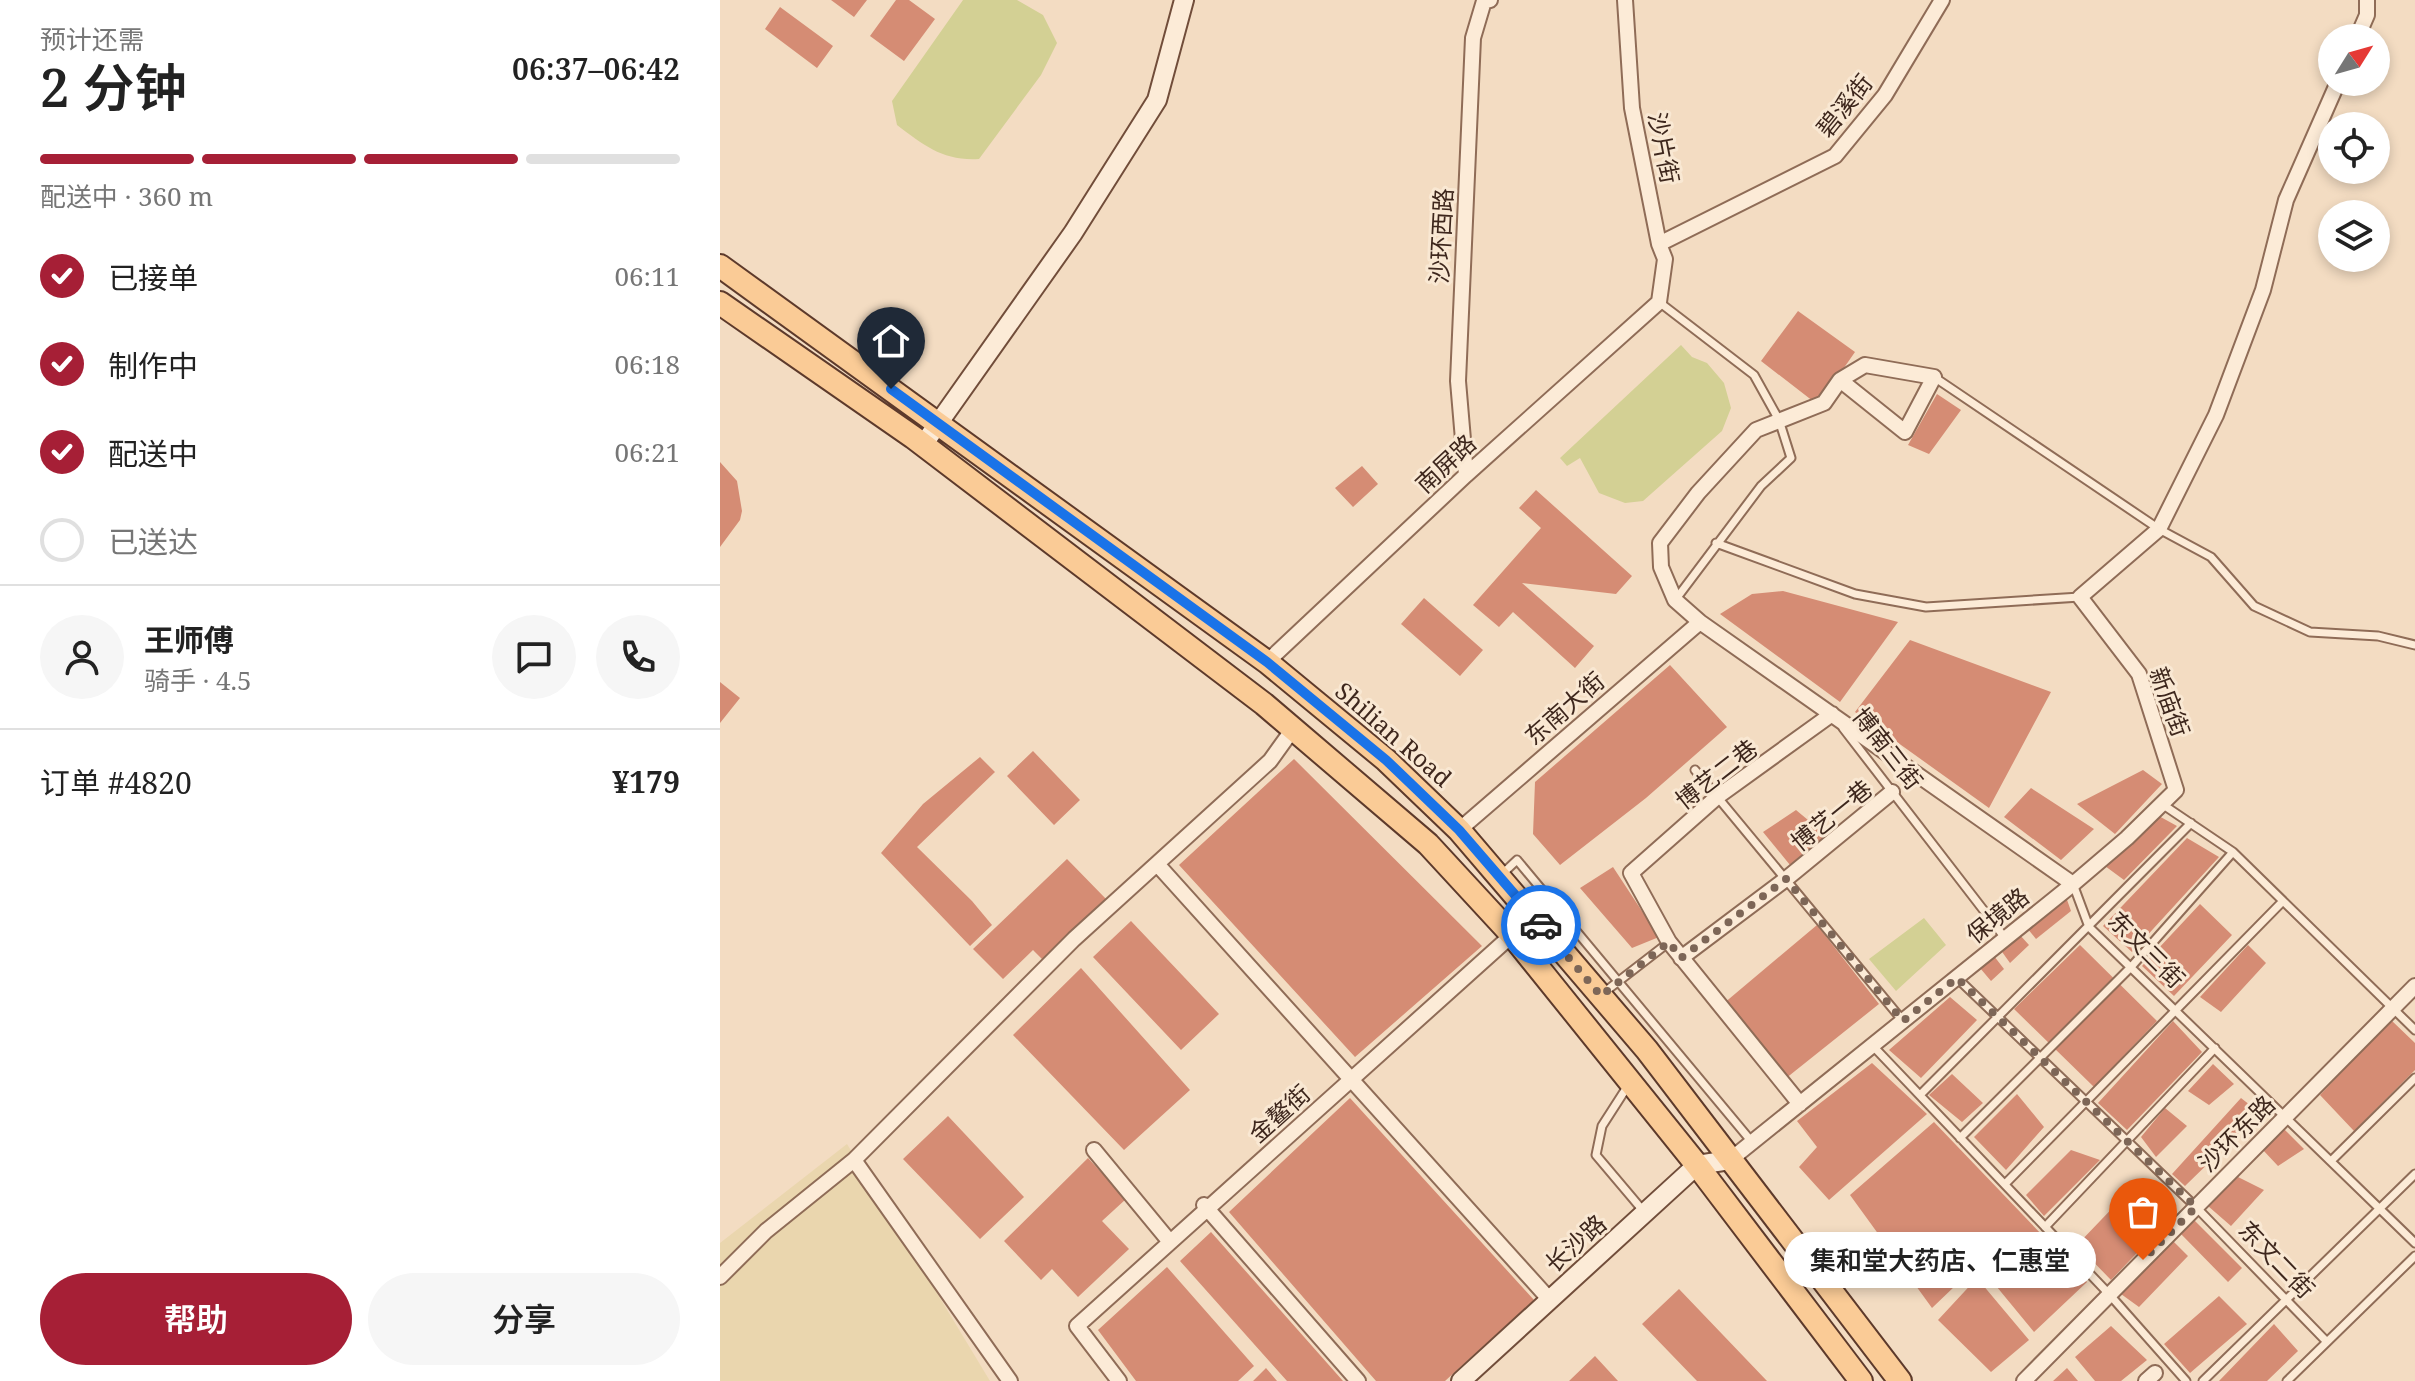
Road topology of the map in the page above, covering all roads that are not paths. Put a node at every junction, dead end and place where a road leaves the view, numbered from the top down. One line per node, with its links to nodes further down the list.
1 (1184, 0): 16 (street)
2 (1490, 0): 6 (street)
3 (1625, 0): 9 (street, 沙片街)
4 (1942, 0): 9 (street, 碧溪街)
5 (2367, 0): 7 (street)
6 (1484, 1): 18 (street, 沙环西路)
7 (2363, 24)
8 (2332, 96): 19 (street)
9 (1659, 244): 11 (street, 沙片街)
10 (720, 266): 16 (main road, Shilian Road)
11 (1659, 302): 15 (lane); 18 (street, 南屏路)
12 (720, 303): 17 (main road)
13 (1934, 377): 14 (street); 14 (street); 19 (lane)
14 (1840, 380): 15 (street)
15 (1779, 420): 20 (lane); 22 (street)
16 (940, 423): 17 (street); 25 (main road, Shilian Road)
17 (923, 445): 27 (main road)
18 (1466, 475): 25 (street, 南屏路)
19 (2159, 529): 21 (street); 24 (lane)
20 (1716, 543): 21 (lane); 22 (lane)
21 (2080, 597): 29 (street, 新庙街)
22 (1675, 600): 23 (street, 博南三街)
23 (1700, 622): 26 (street, 博南三街); 34 (street, 东南大街)
24 (2415, 645)
25 (1267, 662): 34 (main road, Shilian Road)
26 (1832, 714): 30 (lane, 博南三街); 31 (lane, 博艺二巷); 39 (street)
27 (1293, 729): 36 (street); 42 (main road)
28 (1695, 770): 31 (lane)
29 (2176, 790): 32 (street, 保境路)
30 (1892, 792): 38 (lane, 博艺一巷); 43 (lane, 博南三街)
31 (1717, 797): 38 (lane); 44 (lane, 博艺二巷)
32 (2162, 804): 33 (lane); 39 (street, 保境路)
33 (2191, 823): 35 (lane); 41 (lane)
34 (1459, 830): 37 (main road, Shilian Road)
35 (2233, 852): 40 (lane); 46 (lane)
36 (1157, 864): 56 (street); 65 (street)
37 (1500, 876): 49 (main road, Shilian Road); 63 (lane)
38 (1786, 879): 45 (lane, 博艺一巷); 52 (lane)
39 (2073, 884): 41 (lane, 东文三街); 43 (street, 保境路)
40 (2283, 901): 50 (lane); 51 (lane)
41 (2089, 927): 46 (lane, 东文三街); 59 (lane)
42 (1512, 935): 56 (street, 金鳌街); 58 (main road)
43 (2005, 938): 47 (street, 保境路)
44 (1669, 942): 45 (street); 49 (lane); 60 (lane)
45 (1681, 958): 60 (street)
46 (2131, 967): 51 (lane, 东文三街); 62 (lane)
47 (1957, 978): 52 (street, 保境路); 72 (lane, 东文二街)
48 (2415, 986): 50 (street, 沙环东路)
49 (1601, 996): 66 (main road, Shilian Road)
50 (2393, 1009): 53 (lane); 61 (street, 沙环东路)
51 (2175, 1010): 55 (lane, 东文三街); 70 (lane)
52 (1903, 1021): 54 (street, 保境路)
53 (2415, 1030)
54 (1872, 1045): 59 (lane); 60 (street, 保境路)
55 (2215, 1048): 61 (lane, 东文三街); 75 (lane)
56 (1352, 1078): 76 (street, 金鳌街); 81 (street)
57 (2415, 1078): 67 (lane)
58 (1631, 1082): 68 (main road); 74 (lane)
59 (1920, 1095): 62 (lane)
60 (1800, 1104): 63 (street, 保境路)
61 (2285, 1117): 67 (lane, 东文三街); 72 (street, 沙环东路)
62 (1960, 1138): 70 (lane)
63 (1752, 1142): 66 (street, 保境路)
64 (1094, 1150): 76 (street)
65 (854, 1160): 79 (street); 83 (street)
66 (1730, 1160): 68 (street); 88 (main road, Shilian Road)
67 (2331, 1161): 73 (lane, 东文三街)
68 (1697, 1165): 74 (street, 长沙路); 87 (main road)
69 (2415, 1174): 73 (lane)
70 (2005, 1184): 75 (lane)
71 (1204, 1205): 85 (street)
72 (2196, 1207): 80 (street, 沙环东路); 82 (lane, 东文二街)
73 (2380, 1208): 77 (lane, 东文三街); 91 (lane)
74 (1645, 1214): 81 (street, 长沙路)
75 (2045, 1227): 80 (lane)
76 (1170, 1242): 84 (street, 金鳌街)
77 (2415, 1243)
78 (2415, 1256): 82 (lane)
79 (720, 1277)
80 (2109, 1294): 89 (street, 沙环东路); 90 (lane)
81 (1550, 1300): 86 (street, 长沙路)
82 (2327, 1342): 92 (lane)
83 (1010, 1381)
84 (1119, 1381)
85 (1358, 1381)
86 (1461, 1381)
87 (1861, 1381)
88 (1900, 1381)
89 (2024, 1381)
90 (2186, 1381)
91 (2203, 1381)
92 (2287, 1381)

